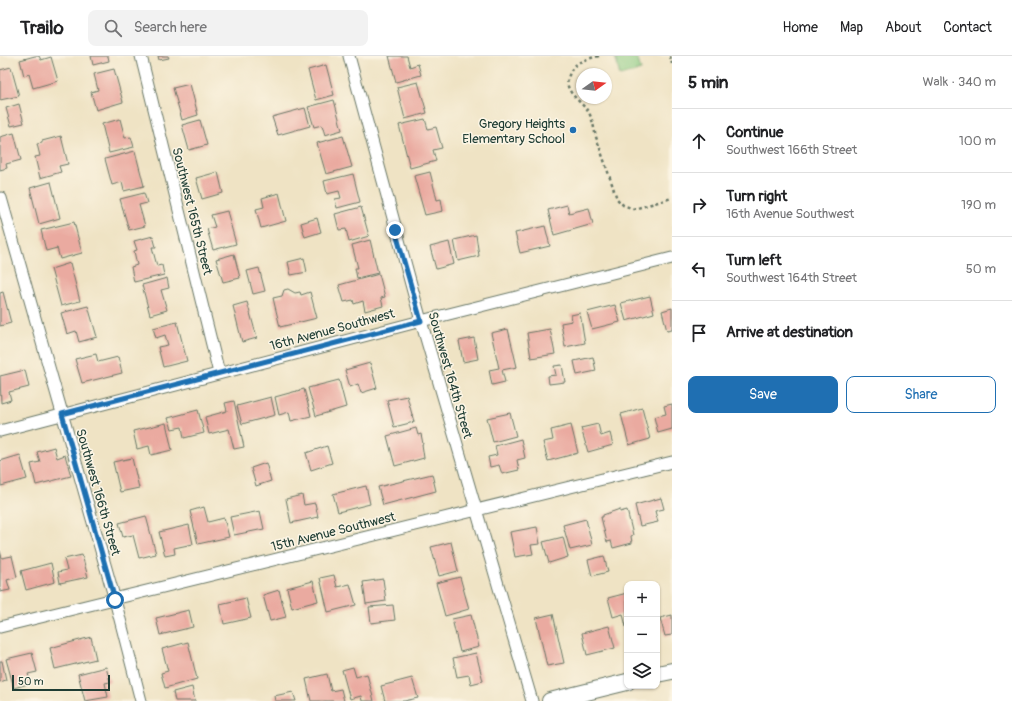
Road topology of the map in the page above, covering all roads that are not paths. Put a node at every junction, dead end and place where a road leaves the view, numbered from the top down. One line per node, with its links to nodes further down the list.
1 (141, 56): 6 (street, Southwest 165th Street)
2 (349, 56): 5 (street, Southwest 164th Street)
3 (1, 198): 7 (street, Southwest 166th Street)
4 (672, 258): 5 (street, 16th Avenue Southwest)
5 (421, 321): 6 (street, 16th Avenue Southwest); 10 (street, Southwest 164th Street)
6 (219, 373): 7 (street, 16th Avenue Southwest)
7 (62, 414): 8 (street, 16th Avenue Southwest); 11 (street, Southwest 166th Street)
8 (0, 431)
9 (672, 462): 10 (street, 15th Avenue Southwest)
10 (475, 510): 11 (street, 15th Avenue Southwest); 17 (street, Southwest 164th Street)
11 (115, 600): 12 (street, 15th Avenue Southwest); 16 (street, Southwest 166th Street)
12 (0, 627)
13 (672, 671): 14 (street)
14 (660, 673)
15 (624, 683): 18 (street)
16 (141, 701)
17 (532, 701)
18 (550, 701)

